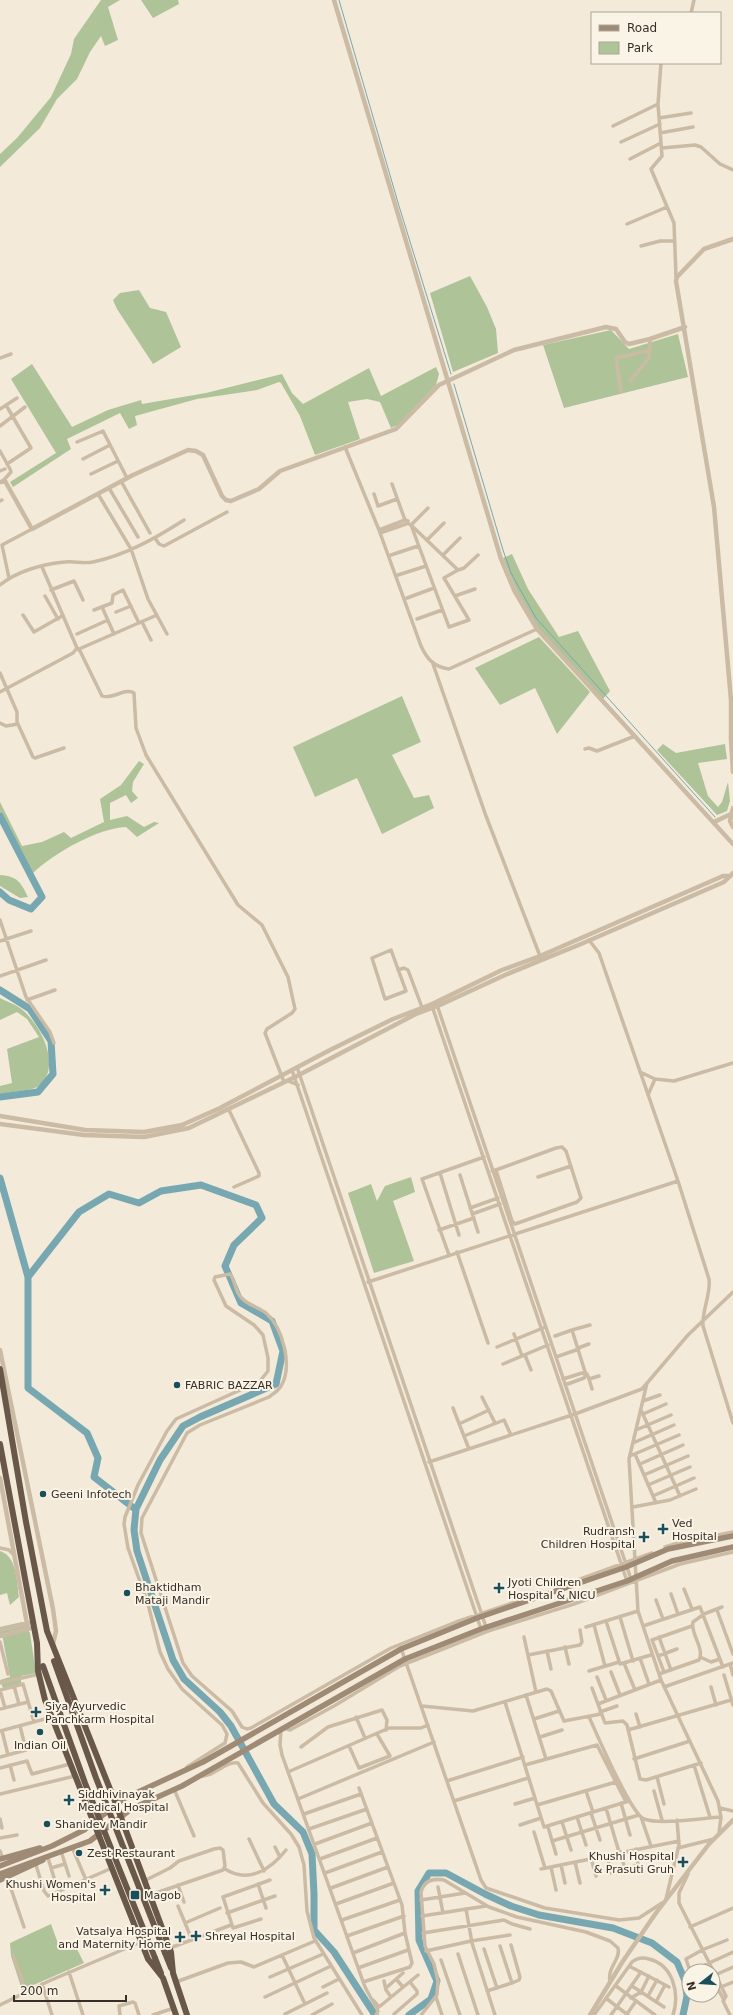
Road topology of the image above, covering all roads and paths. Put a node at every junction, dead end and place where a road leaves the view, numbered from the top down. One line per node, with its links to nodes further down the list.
1 (334, 0): 28 (street)
2 (694, 0): 3 (street)
3 (691, 12)
4 (661, 64): 5 (street)
5 (658, 104): 7 (street); 9 (street)
6 (691, 113): 7 (street)
7 (659, 118): 8 (street)
8 (660, 124): 11 (street); 12 (street)
9 (613, 126)
10 (693, 127): 11 (street)
11 (660, 133): 13 (street)
12 (621, 142)
13 (661, 143): 14 (street); 15 (street)
14 (662, 148): 16 (street); 17 (street)
15 (630, 159)
16 (733, 170)
17 (667, 207): 18 (street); 20 (street)
18 (627, 224)
19 (733, 239): 22 (street)
20 (674, 241): 21 (street); 22 (street)
21 (641, 246)
22 (676, 279): 23 (street)
23 (684, 327): 24 (street); 113 (street)
24 (650, 339): 25 (street); 28 (street)
25 (650, 350): 29 (street); 30 (street)
26 (11, 354): 27 (street)
27 (0, 358)
28 (447, 381): 39 (street); 98 (street)
29 (630, 381)
30 (621, 392)
31 (17, 398): 32 (street)
32 (6, 405): 34 (street); 35 (street)
33 (25, 407): 35 (street)
34 (0, 409)
35 (13, 417): 36 (street); 43 (street)
36 (0, 426)
37 (77, 442): 38 (street)
38 (110, 445): 41 (street); 42 (street)
39 (345, 447): 47 (street); 61 (street)
40 (0, 451): 43 (street)
41 (83, 459)
42 (118, 460): 46 (street); 47 (street)
43 (7, 464): 49 (street)
44 (5, 469): 45 (street)
45 (0, 471)
46 (91, 474)
47 (127, 478): 48 (street)
48 (121, 481): 51 (street); 62 (street)
49 (1, 482): 60 (street)
50 (392, 484): 54 (street)
51 (109, 488): 52 (street); 63 (street)
52 (98, 494): 60 (street); 69 (street)
53 (374, 494): 54 (street)
54 (397, 499): 58 (street)
55 (428, 508): 58 (street)
56 (227, 512): 64 (street)
57 (184, 520): 64 (street)
58 (408, 523): 61 (street); 66 (street); 68 (street)
59 (444, 523): 66 (street)
60 (32, 529): 67 (street)
61 (379, 532): 104 (street)
62 (150, 533)
63 (138, 537)
64 (155, 538): 69 (street)
65 (460, 538): 72 (street)
66 (427, 540): 72 (street)
67 (1, 544): 77 (street)
68 (418, 546): 70 (street); 73 (street)
69 (131, 549): 74 (street); 92 (street)
70 (391, 555)
71 (478, 555): 75 (street)
72 (443, 556): 75 (street)
73 (426, 566): 76 (street); 79 (street)
74 (42, 567): 77 (street); 81 (street)
75 (458, 570): 83 (street)
76 (398, 575)
77 (9, 578): 78 (street)
78 (0, 585)
79 (434, 588): 84 (street); 89 (street)
80 (475, 589): 83 (street)
81 (51, 590): 85 (street); 93 (street)
82 (45, 596): 94 (street)
83 (455, 596): 89 (street)
84 (407, 598)
85 (83, 600)
86 (131, 606): 87 (street); 90 (street); 97 (street)
87 (102, 607): 88 (street); 95 (street)
88 (94, 610)
89 (442, 610): 96 (street)
90 (116, 612)
91 (23, 615): 94 (street)
92 (157, 615): 97 (street); 101 (street)
93 (62, 616): 94 (street); 103 (street)
94 (58, 619)
95 (108, 620): 99 (street); 100 (street)
96 (417, 620)
97 (141, 623): 100 (street); 102 (street)
98 (536, 629): 104 (street); 110 (street)
99 (78, 634)
100 (114, 634): 103 (street)
101 (167, 634)
102 (151, 640)
103 (78, 648): 106 (street); 141 (street)
104 (433, 664): 126 (street)
105 (0, 674): 106 (street)
106 (8, 688): 107 (street); 109 (street)
107 (0, 692)
108 (0, 723): 109 (street)
109 (18, 724): 111 (street)
110 (635, 736): 112 (street); 116 (street)
111 (64, 748)
112 (584, 749)
113 (733, 772)
114 (733, 808): 115 (street)
115 (731, 814): 116 (street); 117 (street)
116 (718, 820): 118 (street)
117 (733, 827)
118 (733, 844)
119 (732, 875): 122 (street); 124 (street)
120 (0, 920): 123 (street)
121 (31, 931): 123 (street)
122 (585, 936): 124 (street); 126 (street)
123 (6, 939): 125 (street); 128 (street)
124 (589, 940): 133 (street); 139 (street)
125 (0, 942)
126 (540, 956): 133 (street)
127 (46, 960): 128 (street)
128 (17, 970): 130 (street); 132 (street)
129 (398, 970): 129 (street); 134 (street)
130 (0, 976)
131 (55, 990): 132 (street)
132 (27, 1000): 135 (street)
133 (435, 1005): 134 (street); 152 (street); 154 (street)
134 (422, 1009): 137 (street); 140 (street)
135 (54, 1043)
136 (733, 1063): 143 (street)
137 (297, 1067): 138 (street); 140 (street)
138 (292, 1070): 141 (street); 142 (street)
139 (640, 1072): 143 (street); 146 (street)
140 (300, 1075): 142 (street); 173 (street)
141 (281, 1076): 144 (street); 150 (street)
142 (295, 1077): 144 (street); 145 (street)
143 (655, 1080): 146 (street)
144 (286, 1082): 145 (street); 147 (street)
145 (298, 1085): 174 (street)
146 (648, 1095): 158 (street)
147 (229, 1110): 151 (street); 159 (street)
148 (0, 1116): 150 (street)
149 (0, 1124): 151 (street)
150 (182, 1125): 151 (street)
151 (183, 1130)
152 (484, 1157): 154 (street); 155 (street)
153 (571, 1166): 154 (street); 157 (street); 164 (street)
154 (493, 1171): 160 (street); 164 (street); 169 (street)
155 (440, 1173): 165 (street); 167 (street)
156 (460, 1175): 162 (street)
157 (538, 1177)
158 (678, 1181): 166 (street); 176 (street)
159 (234, 1187)
160 (498, 1198): 161 (street); 162 (street)
161 (500, 1204): 163 (street); 169 (street)
162 (470, 1208): 163 (street)
163 (473, 1216): 165 (street); 168 (street)
164 (530, 1219): 166 (street)
165 (456, 1225): 167 (street); 170 (street)
166 (533, 1227): 169 (street)
167 (439, 1230): 172 (street)
168 (478, 1232)
169 (512, 1234): 171 (street); 178 (street); 190 (street)
170 (459, 1235)
171 (457, 1252): 172 (street); 183 (street)
172 (449, 1255): 173 (street)
173 (370, 1281): 174 (street); 230 (street)
174 (365, 1283): 231 (street)
175 (733, 1292): 176 (street)
176 (703, 1320): 198 (street); 211 (street)
177 (590, 1325): 179 (street)
178 (543, 1328): 182 (street); 185 (street)
179 (572, 1330): 181 (street); 187 (street)
180 (514, 1334): 182 (street)
181 (555, 1336)
182 (516, 1340): 186 (street); 189 (street)
183 (488, 1343)
184 (589, 1344): 187 (street)
185 (548, 1345): 189 (street); 209 (street)
186 (497, 1347)
187 (578, 1348): 190 (street); 194 (street)
188 (0, 1352): 205 (street)
189 (524, 1355): 191 (street); 193 (street)
190 (556, 1357): 196 (street)
191 (503, 1364)
192 (0, 1370): 205 (highway)
193 (531, 1370)
194 (587, 1375): 196 (street); 197 (street); 199 (street)
195 (599, 1376): 197 (street)
196 (563, 1379): 199 (street)
197 (589, 1379): 200 (street)
198 (647, 1383): 203 (street); 209 (street)
199 (565, 1385): 209 (street)
200 (592, 1389)
201 (660, 1395): 203 (street)
202 (482, 1397): 207 (street)
203 (643, 1401): 208 (street)
204 (666, 1404): 208 (street)
205 (9, 1408): 280 (highway); 286 (street)
206 (453, 1408): 213 (street)
207 (489, 1410): 212 (street); 213 (street)
208 (642, 1412): 214 (street); 216 (street)
209 (574, 1414): 217 (street); 255 (street)
210 (671, 1414): 214 (street)
211 (733, 1422)
212 (495, 1423): 217 (street); 220 (street)
213 (459, 1424): 220 (street)
214 (648, 1425): 216 (street); 218 (street)
215 (674, 1425): 218 (street)
216 (636, 1430): 221 (street)
217 (511, 1435): 225 (street)
218 (652, 1435): 221 (street); 223 (street)
219 (679, 1435): 223 (street)
220 (464, 1436): 225 (street)
221 (633, 1443): 227 (street)
222 (0, 1444): 239 (highway)
223 (656, 1445): 226 (street); 228 (street)
224 (683, 1445): 228 (street)
225 (469, 1449): 230 (street)
226 (635, 1454): 227 (street); 232 (street)
227 (630, 1456): 247 (street)
228 (661, 1456): 232 (street); 233 (street)
229 (688, 1456): 233 (street)
230 (430, 1461): 231 (street); 268 (street)
231 (426, 1463): 268 (street)
232 (640, 1464): 235 (street)
233 (666, 1466): 235 (street); 236 (street)
234 (690, 1467): 236 (street)
235 (644, 1475): 240 (street)
236 (670, 1476): 240 (street); 241 (street)
237 (0, 1478): 242 (street)
238 (694, 1478): 241 (street)
239 (7, 1484): 242 (highway); 256 (highway)
240 (648, 1485): 244 (street)
241 (675, 1486): 244 (street); 245 (street)
242 (2, 1489): 253 (street)
243 (696, 1490): 245 (street)
244 (653, 1496): 246 (street)
245 (680, 1496): 246 (street)
246 (656, 1502): 247 (street)
247 (632, 1507): 254 (street)
248 (733, 1532): 254 (street)
249 (733, 1536): 254 (main road)
250 (0, 1548): 253 (street)
251 (733, 1548): 258 (main road)
252 (733, 1552): 258 (street)
253 (13, 1554): 257 (street)
254 (636, 1561): 255 (main road); 258 (street)
255 (624, 1566): 258 (street); 268 (main road)
256 (23, 1570): 257 (highway); 272 (highway)
257 (18, 1575): 272 (street)
258 (632, 1580): 265 (street); 277 (main road); 302 (street)
259 (684, 1589): 263 (street)
260 (671, 1594): 266 (street)
261 (656, 1600): 270 (street)
262 (722, 1608): 264 (street)
263 (692, 1609): 266 (street); 267 (street)
264 (716, 1610): 267 (street); 292 (street)
265 (638, 1611): 269 (street); 274 (street)
266 (678, 1614): 270 (street)
267 (704, 1614): 275 (street); 300 (street)
268 (479, 1615): 277 (street); 287 (main road)
269 (620, 1617): 271 (street); 301 (street)
270 (663, 1619): 274 (street)
271 (606, 1621): 273 (street); 303 (street)
272 (31, 1625): 278 (street); 281 (street); 285 (highway)
273 (594, 1625): 276 (street); 309 (street)
274 (643, 1626): 294 (street)
275 (692, 1626): 283 (street); 296 (street)
276 (586, 1627)
277 (484, 1628): 302 (main road)
278 (0, 1630)
279 (580, 1630): 288 (street)
280 (47, 1631): 286 (highway); 560 (highway, bridge)
281 (0, 1636)
282 (524, 1637): 293 (street)
283 (659, 1637): 291 (street); 295 (street)
284 (0, 1642): 298 (street)
285 (37, 1643): 317 (highway); 566 (highway, bridge)
286 (53, 1644): 402 (highway)
287 (401, 1647): 302 (street); 383 (main road); 383 (street)
288 (565, 1648): 290 (street); 304 (street)
289 (677, 1649): 291 (street)
290 (547, 1651): 293 (street); 311 (street)
291 (665, 1653): 295 (street); 312 (street)
292 (733, 1654)
293 (528, 1655): 331 (street)
294 (651, 1655): 299 (street); 318 (street)
295 (658, 1656): 315 (street)
296 (700, 1657): 300 (street); 312 (street)
297 (0, 1658): 298 (street)
298 (5, 1658): 307 (street)
299 (640, 1658): 301 (street); 324 (street)
300 (720, 1659): 310 (street)
301 (633, 1660): 305 (street)
302 (406, 1662): 342 (street); 358 (main road)
303 (619, 1662): 305 (street); 309 (street)
304 (569, 1664)
305 (624, 1664): 330 (street)
306 (731, 1664): 310 (street); 319 (street)
307 (6, 1665): 308 (street); 316 (street)
308 (0, 1666)
309 (605, 1666): 313 (street)
310 (722, 1667): 326 (street)
311 (551, 1669)
312 (670, 1670): 315 (street)
313 (589, 1671)
314 (611, 1672): 333 (street)
315 (664, 1672): 318 (street)
316 (8, 1674)
317 (39, 1674): 323 (street); 349 (highway)
318 (659, 1674): 322 (street)
319 (733, 1675)
320 (724, 1676): 335 (street)
321 (597, 1677): 334 (street)
322 (661, 1680): 324 (street); 326 (street)
323 (0, 1683)
324 (650, 1684): 330 (street)
325 (14, 1686): 329 (street); 336 (street); 338 (street)
326 (664, 1687): 352 (street)
327 (711, 1687): 340 (street)
328 (592, 1688): 339 (street)
329 (0, 1690): 344 (street)
330 (635, 1690): 333 (street)
331 (536, 1692): 332 (street); 346 (street)
332 (526, 1695): 337 (street); 353 (street)
333 (620, 1695): 334 (street)
334 (606, 1700): 339 (street)
335 (731, 1700): 340 (street); 341 (street)
336 (28, 1702): 338 (street); 354 (street)
337 (505, 1702): 342 (street); 372 (street)
338 (19, 1704): 344 (street)
339 (598, 1704): 347 (street)
340 (716, 1705): 352 (street)
341 (733, 1705)
342 (422, 1706): 356 (street)
343 (617, 1706): 347 (street)
344 (5, 1708): 345 (street)
345 (0, 1709)
346 (559, 1711): 351 (street); 353 (street)
347 (601, 1713): 351 (street); 361 (street)
348 (636, 1714): 357 (street)
349 (52, 1717): 354 (street); 377 (highway)
350 (356, 1717): 359 (street); 365 (street); 369 (street)
351 (589, 1717): 400 (street)
352 (678, 1717): 357 (street); 366 (street)
353 (534, 1719): 364 (street)
354 (34, 1722): 355 (street)
355 (20, 1726): 362 (street); 370 (street)
356 (428, 1726): 359 (street); 367 (street)
357 (640, 1727): 361 (street)
358 (282, 1729): 382 (street); 385 (main road)
359 (386, 1730): 363 (street)
360 (562, 1730): 364 (street)
361 (628, 1730): 375 (street)
362 (1, 1731): 370 (street)
363 (377, 1734): 365 (street); 373 (street)
364 (540, 1737): 374 (street)
365 (365, 1738): 368 (street)
366 (690, 1741): 375 (street); 376 (street)
367 (434, 1742): 373 (street); 389 (street)
368 (349, 1746): 373 (street); 382 (street)
369 (301, 1747)
370 (8, 1755): 371 (street)
371 (0, 1757)
372 (522, 1757): 379 (street); 389 (street)
373 (391, 1758): 397 (street)
374 (546, 1759): 379 (street); 390 (street)
375 (634, 1759): 386 (street)
376 (701, 1763): 380 (street); 407 (street)
377 (70, 1764): 378 (street); 384 (highway)
378 (10, 1765): 381 (street); 388 (street)
379 (525, 1765): 387 (street)
380 (694, 1765): 386 (street); 415 (street)
381 (0, 1768)
382 (288, 1772): 397 (street)
383 (178, 1773): 402 (main road)
384 (74, 1776): 395 (street); 424 (highway)
385 (199, 1776): 392 (main road); 534 (street)
386 (657, 1776): 404 (street)
387 (528, 1778): 398 (street); 399 (street)
388 (14, 1780)
389 (447, 1781): 399 (street)
390 (616, 1782): 393 (street); 400 (street)
391 (359, 1788): 396 (street)
392 (174, 1789): 413 (main road); 438 (street)
393 (586, 1791): 405 (street); 410 (street)
394 (654, 1791): 420 (street)
395 (0, 1794)
396 (361, 1794): 408 (street); 411 (street)
397 (298, 1798): 411 (street)
398 (535, 1798): 403 (street); 405 (street)
399 (454, 1801): 508 (street)
400 (628, 1801): 401 (street); 412 (street)
401 (621, 1803): 406 (street); 419 (street)
402 (116, 1804): 413 (highway); 424 (main road)
403 (515, 1804)
404 (664, 1804)
405 (537, 1805): 417 (street)
406 (606, 1808): 410 (street); 425 (street)
407 (720, 1808): 409 (street); 416 (street)
408 (367, 1809): 426 (street); 431 (street)
409 (733, 1811)
410 (592, 1812): 414 (street); 430 (street)
411 (304, 1814): 431 (street)
412 (640, 1816): 419 (street); 420 (street); 450 (street)
413 (120, 1817): 437 (main road); 491 (highway)
414 (577, 1817): 423 (street); 433 (street)
415 (710, 1817): 416 (street); 421 (street)
416 (721, 1817): 434 (street)
417 (541, 1818): 427 (street); 428 (street)
418 (0, 1819): 429 (street)
419 (626, 1819): 425 (street); 436 (street)
420 (662, 1820): 421 (street)
421 (678, 1820): 446 (street)
422 (733, 1820): 434 (street)
423 (562, 1822): 428 (street); 439 (street)
424 (93, 1823): 437 (highway); 449 (main road)
425 (610, 1823): 430 (street); 460 (street)
426 (372, 1824): 441 (street); 447 (street)
427 (520, 1824)
428 (548, 1826): 444 (street)
429 (2, 1828)
430 (596, 1828): 433 (street); 445 (street)
431 (310, 1829): 447 (street)
432 (534, 1832): 475 (street)
433 (582, 1832): 439 (street); 448 (street)
434 (719, 1833): 443 (street)
435 (17, 1835): 440 (street)
436 (630, 1835)
437 (98, 1836): 451 (main road); 477 (highway)
438 (194, 1836)
439 (566, 1836): 444 (street); 456 (street)
440 (0, 1838)
441 (377, 1838): 459 (street); 468 (street)
442 (249, 1839): 480 (street)
443 (714, 1839): 453 (street); 479 (street)
444 (552, 1840): 462 (street)
445 (600, 1840)
446 (679, 1841): 450 (street); 453 (street)
447 (315, 1844): 468 (street)
448 (586, 1845)
449 (52, 1846): 467 (main road); 473 (main road)
450 (651, 1846): 454 (street)
451 (72, 1847): 458 (main road); 488 (street)
452 (275, 1847): 464 (street)
453 (678, 1848): 508 (street)
454 (636, 1849): 460 (street); 481 (street)
455 (286, 1850): 464 (street)
456 (571, 1850)
457 (0, 1851): 467 (street)
458 (61, 1851): 461 (main road); 470 (street)
459 (382, 1852): 474 (street); 482 (street)
460 (620, 1852): 463 (street); 481 (street)
461 (54, 1854): 465 (main road); 483 (main road)
462 (556, 1854)
463 (607, 1855): 466 (street); 481 (street)
464 (280, 1857): 480 (street)
465 (48, 1858): 471 (main road); 476 (street)
466 (591, 1858): 469 (street); 485 (street)
467 (1, 1859)
468 (320, 1859): 482 (street)
469 (576, 1862): 472 (street); 494 (street)
470 (65, 1864): 476 (street); 484 (street)
471 (36, 1865): 486 (main road); 488 (street)
472 (561, 1865): 475 (street); 493 (street)
473 (0, 1866)
474 (388, 1867): 492 (street); 498 (street)
475 (551, 1867): 499 (street)
476 (51, 1868): 490 (street)
477 (112, 1868): 488 (street); 536 (highway)
478 (225, 1869): 480 (street); 491 (street); 496 (street)
479 (690, 1869): 508 (street); 525 (street)
480 (264, 1871)
481 (625, 1871)
482 (325, 1873): 498 (street)
483 (0, 1874)
484 (69, 1876)
485 (596, 1876)
486 (7, 1877): 487 (main road); 526 (street)
487 (0, 1880)
488 (86, 1880)
489 (270, 1880): 495 (street)
490 (55, 1881)
491 (144, 1881): 501 (highway)
492 (394, 1883): 505 (street); 509 (street)
493 (565, 1883)
494 (580, 1883)
495 (258, 1884): 504 (street); 516 (street)
496 (178, 1885): 501 (street); 507 (street)
497 (438, 1887): 503 (street)
498 (331, 1888): 509 (street)
499 (556, 1890)
500 (466, 1893): 503 (street); 506 (street); 511 (street)
501 (150, 1895): 539 (highway)
502 (275, 1896): 504 (street)
503 (440, 1897): 506 (street); 517 (street)
504 (264, 1900): 513 (street); 516 (street)
505 (400, 1900): 518 (street); 521 (street)
506 (421, 1900): 519 (street)
507 (184, 1902)
508 (665, 1902): 574 (street)
509 (336, 1904): 521 (street)
510 (178, 1906): 522 (street)
511 (486, 1906): 515 (street); 574 (street)
512 (220, 1908): 522 (street)
513 (266, 1908)
514 (733, 1908): 525 (street)
515 (466, 1909): 517 (street); 524 (street)
516 (227, 1912): 523 (street)
517 (443, 1913): 519 (street)
518 (404, 1916): 528 (street); 531 (street)
519 (422, 1916): 529 (street)
520 (261, 1919): 523 (street)
521 (342, 1920): 531 (street)
522 (185, 1923): 532 (street)
523 (231, 1925): 532 (street)
524 (469, 1926): 527 (street); 529 (street); 535 (street)
525 (690, 1926): 542 (street)
526 (24, 1927)
527 (530, 1929)
528 (405, 1933): 541 (street); 545 (street)
529 (423, 1933): 543 (street)
530 (510, 1935): 535 (street)
531 (347, 1936): 545 (street)
532 (192, 1940): 539 (street)
533 (727, 1940): 542 (street)
534 (315, 1941): 546 (street); 549 (street)
535 (471, 1941): 543 (street); 586 (street)
536 (142, 1942): 558 (street); 566 (highway)
537 (511, 1945): 577 (street)
538 (500, 1946): 577 (street)
539 (170, 1948): 560 (highway)
540 (484, 1949): 585 (street)
541 (408, 1950): 557 (street); 572 (street)
542 (702, 1950): 551 (street); 552 (street)
543 (426, 1951): 596 (street)
544 (733, 1952): 551 (street)
545 (353, 1953): 557 (street)
546 (323, 1954): 553 (street); 556 (street)
547 (458, 1954): 626 (street)
548 (13, 1955): 587 (street)
549 (282, 1955): 556 (street); 571 (street)
550 (442, 1960): 625 (street)
551 (709, 1962)
552 (686, 1963)
553 (331, 1966): 567 (street); 576 (street)
554 (629, 1966): 559 (street); 579 (street); 634 (street)
555 (733, 1967): 562 (street)
556 (288, 1968): 565 (street); 576 (street)
557 (358, 1968): 572 (street)
558 (69, 1972): 578 (street); 614 (street)
559 (641, 1972): 564 (street); 580 (street)
560 (173, 1973): 571 (highway)
561 (403, 1973): 568 (street)
562 (721, 1973)
563 (418, 1974): 573 (street)
564 (649, 1976): 569 (street); 588 (street)
565 (270, 1977)
566 (163, 1978): 609 (highway)
567 (339, 1979): 581 (street); 621 (street)
568 (396, 1979): 582 (street); 584 (street)
569 (657, 1980): 593 (street); 601 (street)
570 (384, 1981): 584 (street)
571 (176, 1982): 618 (highway)
572 (363, 1982): 590 (street)
573 (410, 1982): 582 (street); 612 (street)
574 (610, 1982): 607 (street)
575 (733, 1982): 583 (street)
576 (295, 1983): 594 (street); 602 (street)
577 (512, 1983): 585 (street)
578 (42, 1984): 587 (street); 613 (street)
579 (616, 1986): 591 (street); 598 (street)
580 (632, 1986): 588 (street); 591 (street)
581 (323, 1987)
582 (403, 1987): 595 (street)
583 (721, 1987): 599 (street)
584 (386, 1988): 595 (street)
585 (497, 1988): 586 (street)
586 (487, 1991): 627 (street)
587 (26, 1992): 604 (street)
588 (641, 1992): 593 (street); 597 (street)
589 (327, 1993): 602 (street)
590 (368, 1994): 595 (street); 622 (street)
591 (626, 1994): 597 (street); 605 (street)
592 (721, 1994): 599 (street)
593 (648, 1996): 601 (street)
594 (264, 1997)
595 (391, 1997)
596 (436, 1997): 623 (street); 624 (street)
597 (631, 1998): 600 (street)
598 (607, 1999): 605 (street); 607 (street)
599 (724, 2000): 635 (street)
600 (636, 2001): 632 (street); 633 (street)
601 (656, 2002): 606 (street)
602 (305, 2004): 611 (street)
603 (332, 2004): 608 (street)
604 (0, 2005)
605 (618, 2006): 631 (street); 632 (street)
606 (664, 2007)
607 (596, 2010): 628 (street); 629 (street); 630 (street)
608 (320, 2011): 619 (street); 620 (street)
609 (174, 2012): 610 (street)
610 (161, 2014): 617 (street)
611 (285, 2014)
612 (394, 2014)
613 (52, 2015)
614 (83, 2015)
615 (120, 2015): 616 (street)
616 (139, 2015)
617 (153, 2015)
618 (188, 2015)
619 (312, 2015)
620 (322, 2015)
621 (362, 2015)
622 (376, 2015)
623 (421, 2015)
624 (442, 2015)
625 (460, 2015)
626 (478, 2015)
627 (495, 2015)
628 (590, 2015)
629 (594, 2015)
630 (602, 2015)
631 (611, 2015)
632 (627, 2015)
633 (655, 2015)
634 (673, 2015)
635 (730, 2015)

